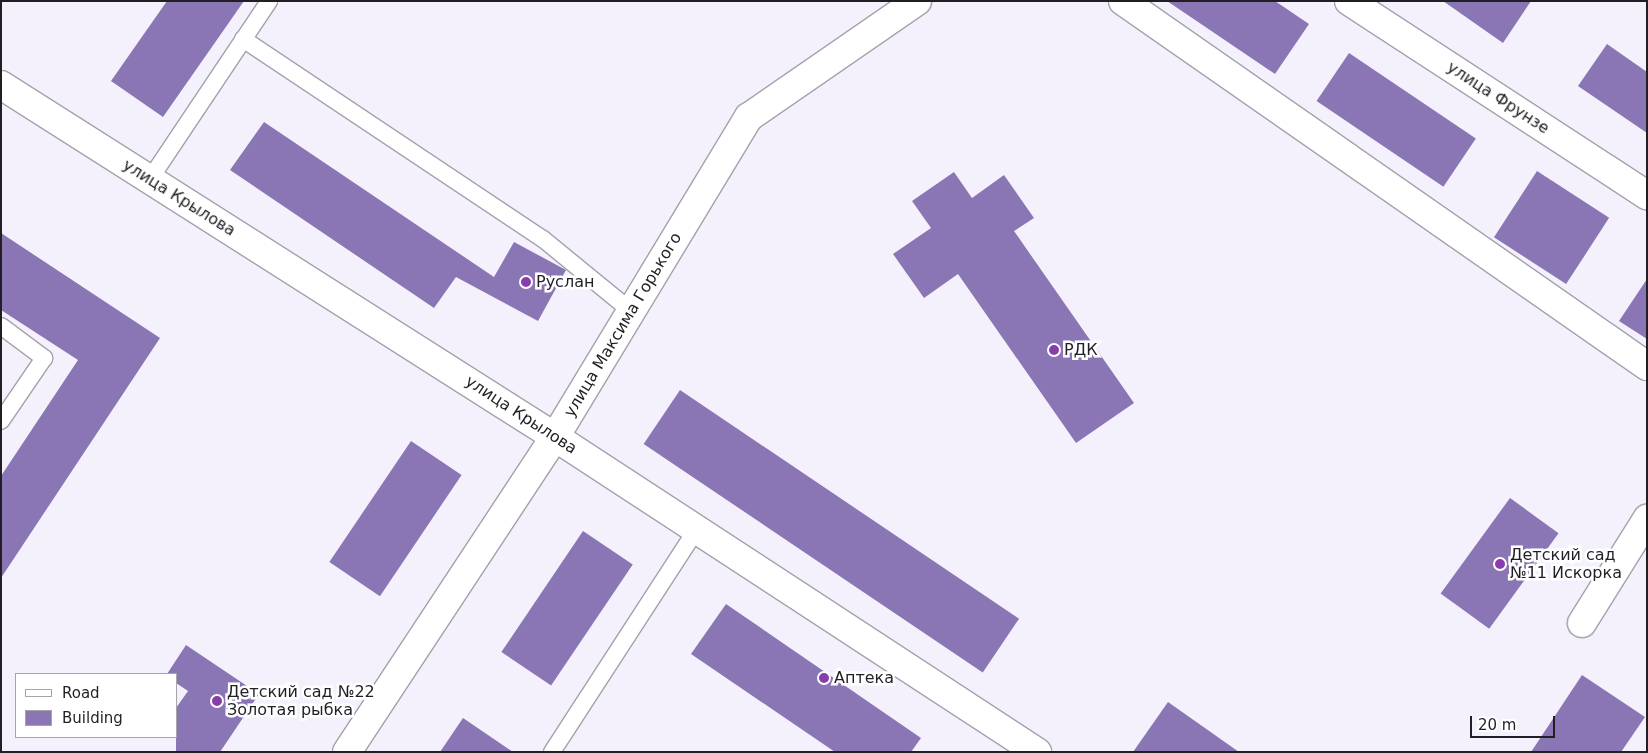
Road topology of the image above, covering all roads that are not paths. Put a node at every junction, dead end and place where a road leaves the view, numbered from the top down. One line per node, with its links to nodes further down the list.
1 (269, 1): 5 (lane)
2 (917, 1): 9 (street, улица Максима Горького)
3 (1123, 1): 11 (street)
4 (1349, 1): 8 (street, улица Фрунзе)
5 (244, 39): 7 (lane); 9 (lane)
6 (1, 85): 7 (street, улица Крылова)
7 (150, 179): 13 (street, улица Крылова)
8 (1647, 195)
9 (631, 311): 13 (street, улица Максима Горького)
10 (1, 326): 12 (lane)
11 (1647, 366)
12 (1, 420)
13 (555, 436): 15 (street, улица Крылова); 17 (street, улица Максима Горького)
14 (1647, 519): 16 (street)
15 (697, 529): 18 (lane); 19 (street, улица Крылова)
16 (1582, 623)
17 (347, 752)
18 (552, 752)
19 (1037, 752)

